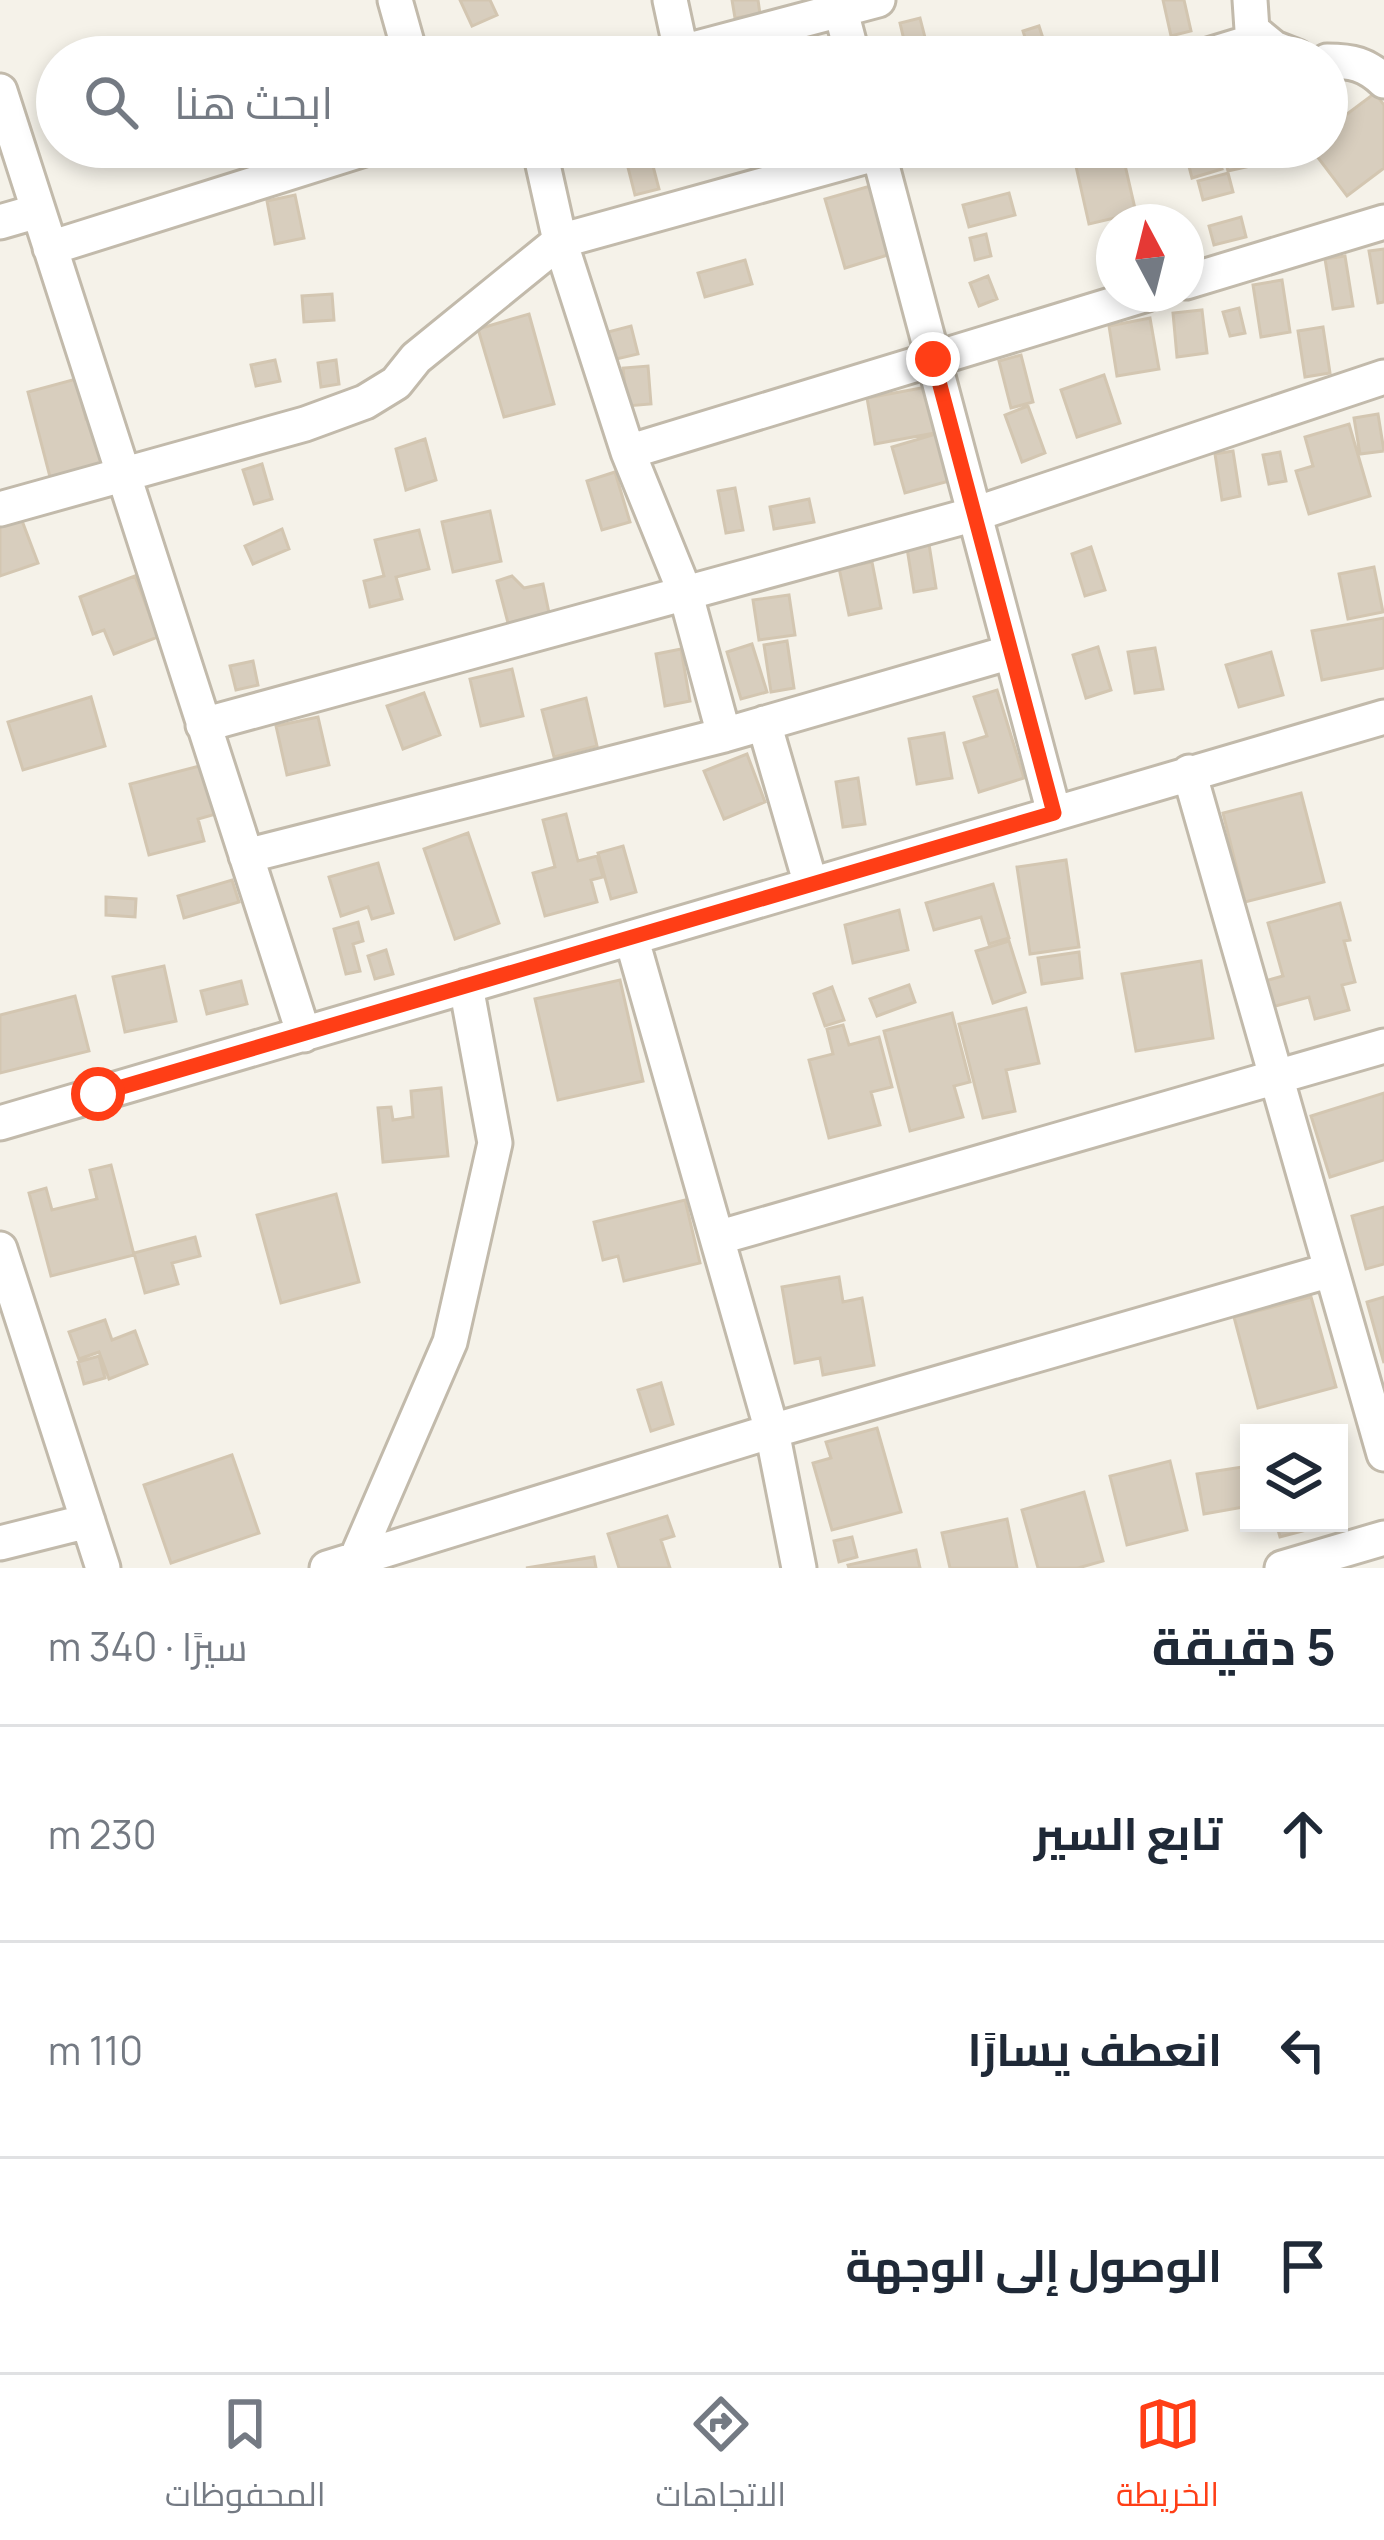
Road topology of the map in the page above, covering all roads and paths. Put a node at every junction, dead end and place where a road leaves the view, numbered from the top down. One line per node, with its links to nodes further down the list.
1 (395, 0): 6 (street)
2 (670, 0): 7 (street)
3 (878, 0): 5 (street)
4 (1250, 0): 10 (street)
5 (839, 6): 8 (street); 9 (street)
6 (404, 36)
7 (671, 36)
8 (735, 36)
9 (847, 36)
10 (1258, 36)
11 (1348, 61): 12 (street)
12 (1384, 81)
13 (0, 91): 14 (street)
14 (8, 146): 19 (street)
15 (304, 168): 23 (street)
16 (544, 168): 22 (street)
17 (818, 168): 22 (street)
18 (889, 168): 26 (street)
19 (38, 212): 20 (street); 23 (street)
20 (0, 222)
21 (1384, 222): 24 (street)
22 (560, 241): 28 (street); 29 (street)
23 (50, 248): 29 (street)
24 (1204, 277)
25 (1096, 309): 26 (street)
26 (933, 359): 28 (street); 31 (street)
27 (1384, 377): 31 (street)
28 (628, 452): 32 (street)
29 (126, 474): 30 (street); 36 (street)
30 (0, 509)
31 (974, 514): 32 (street); 33 (street)
32 (686, 595): 36 (street); 37 (street)
33 (1011, 652): 35 (street); 39 (street)
34 (1384, 717): 38 (street)
35 (764, 723): 37 (street); 41 (street)
36 (203, 724): 40 (street)
37 (724, 735): 40 (street)
38 (1190, 772): 39 (street); 46 (street)
39 (1054, 813): 41 (street)
40 (246, 856): 44 (street)
41 (811, 884): 42 (street)
42 (632, 940): 43 (street); 48 (street)
43 (466, 986): 44 (street); 56 (street)
44 (304, 1035): 47 (street)
45 (1384, 1046): 46 (street)
46 (1277, 1078): 48 (street); 50 (street)
47 (0, 1124)
48 (717, 1238): 51 (street)
49 (0, 1249): 53 (street)
50 (1331, 1270): 51 (street); 52 (street)
51 (772, 1431): 56 (street); 58 (street)
52 (1384, 1454)
53 (88, 1520): 55 (street); 57 (street)
54 (1384, 1538): 59 (street)
55 (0, 1543)
56 (347, 1565)
57 (103, 1568)
58 (799, 1568)
59 (1282, 1568)

